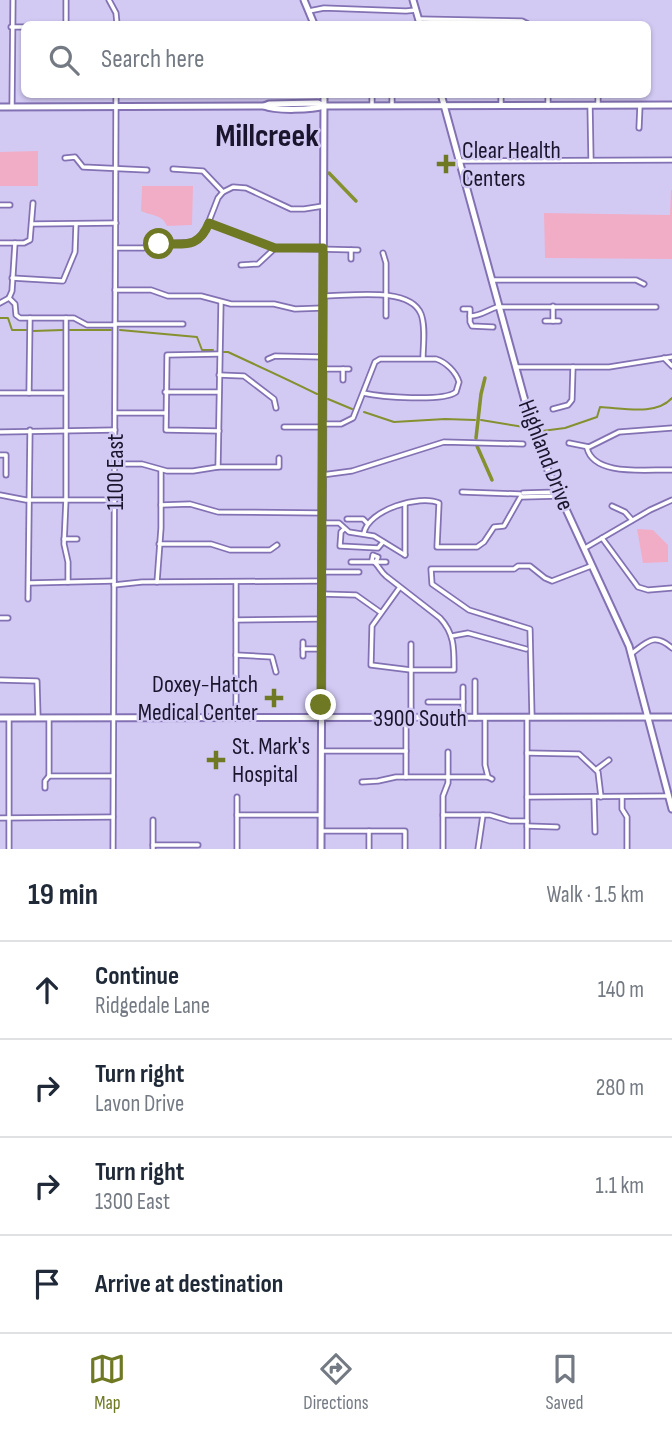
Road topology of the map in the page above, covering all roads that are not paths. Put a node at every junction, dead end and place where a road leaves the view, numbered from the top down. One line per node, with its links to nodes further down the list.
1 (13, 0): 12 (street)
2 (66, 0): 8 (street)
3 (109, 0): 9 (street)
4 (304, 0): 7 (main road)
5 (413, 0): 6 (main road)
6 (416, 9): 7 (street); 11 (main road)
7 (309, 11): 10 (main road)
8 (66, 21)
9 (117, 21)
10 (313, 21)
11 (419, 21)
12 (11, 27): 13 (street); 30 (street)
13 (21, 27)
14 (116, 98): 31 (street, 1100 East)
15 (324, 98): 24 (main road)
16 (392, 98): 25 (street)
17 (441, 98): 32 (main road, Highland Drive)
18 (501, 98): 26 (street)
19 (548, 98): 27 (street)
20 (597, 98): 28 (street)
21 (372, 100): 24 (main road); 25 (main road)
22 (640, 105): 23 (main road); 28 (main road); 33 (street)
23 (672, 105)
24 (324, 106): 31 (main road); 45 (main road)
25 (392, 106): 32 (main road)
26 (501, 106): 27 (main road); 32 (main road)
27 (548, 106): 28 (main road)
28 (594, 106): 35 (street)
29 (0, 107): 30 (main road)
30 (12, 107): 31 (main road)
31 (117, 107): 38 (street, 1100 East)
32 (444, 107): 37 (main road, Highland Drive)
33 (639, 128)
34 (65, 158): 38 (street)
35 (591, 160): 36 (street); 37 (street)
36 (672, 160)
37 (458, 161): 61 (main road, Highland Drive)
38 (116, 168): 40 (street); 46 (street, 1100 East)
39 (173, 169): 41 (street)
40 (147, 170)
41 (223, 192): 45 (street); 47 (street)
42 (33, 203): 48 (street)
43 (0, 205): 44 (street)
44 (10, 205)
45 (323, 206): 54 (main road)
46 (116, 223): 49 (street); 52 (street, 1100 East)
47 (209, 223): 52 (street); 53 (street)
48 (33, 224): 49 (street); 51 (street)
49 (76, 224): 60 (street)
50 (0, 243): 51 (street)
51 (15, 243): 60 (street)
52 (116, 248): 63 (street, 1100 East)
53 (275, 248): 54 (street); 59 (street)
54 (323, 248): 55 (street); 64 (main road)
55 (351, 250): 56 (street); 58 (street)
56 (358, 250)
57 (383, 253): 65 (street)
58 (351, 259)
59 (241, 265)
60 (12, 278): 66 (street)
61 (491, 280): 62 (street); 70 (main road, Highland Drive)
62 (644, 284)
63 (115, 290): 67 (street); 81 (street, 1100 East)
64 (323, 296): 65 (street); 72 (main road)
65 (386, 296): 74 (street); 87 (street)
66 (9, 298): 68 (street); 76 (street)
67 (221, 302): 72 (street); 84 (street)
68 (0, 303)
69 (552, 306): 70 (street); 71 (street); 79 (street)
70 (497, 307): 75 (street); 91 (main road, Highland Drive)
71 (656, 307)
72 (323, 308): 85 (main road)
73 (463, 309): 75 (street)
74 (386, 316)
75 (470, 316): 83 (street)
76 (30, 318): 77 (street); 100 (street)
77 (66, 318): 81 (street); 101 (street)
78 (545, 320): 79 (street)
79 (553, 320): 80 (street)
80 (559, 320)
81 (115, 324): 82 (street); 106 (street, 1100 East)
82 (183, 324)
83 (493, 327)
84 (219, 354): 96 (street); 102 (street)
85 (323, 357): 89 (street); 93 (main road)
86 (672, 357): 88 (street)
87 (423, 358): 103 (street); 103 (street)
88 (664, 358): 90 (street); 92 (street)
89 (268, 359)
90 (672, 366)
91 (514, 367): 92 (street); 128 (main road, Highland Drive)
92 (573, 367): 105 (street)
93 (323, 369): 94 (street); 108 (main road)
94 (342, 369): 95 (street); 97 (street)
95 (349, 369)
96 (219, 375): 98 (street); 104 (street)
97 (342, 380)
98 (219, 392): 102 (street); 114 (street)
99 (0, 393): 100 (street)
100 (29, 393): 101 (street)
101 (65, 393): 112 (street)
102 (165, 393): 107 (street)
103 (363, 393): 108 (street)
104 (276, 408)
105 (553, 409)
106 (115, 413): 107 (street); 113 (street, 1100 East)
107 (165, 413): 114 (street)
108 (323, 426): 109 (street); 126 (main road)
109 (284, 427)
110 (672, 428): 118 (street)
111 (30, 430): 112 (street); 115 (street); 132 (street)
112 (66, 430): 113 (street); 131 (street)
113 (115, 430): 121 (street, 1100 East)
114 (219, 431): 122 (street)
115 (0, 432)
116 (569, 443): 118 (street)
117 (523, 444): 126 (street)
118 (587, 448): 123 (street)
119 (0, 455): 125 (street)
120 (279, 458): 122 (street)
121 (115, 464): 124 (street); 133 (street, 1100 East)
122 (219, 467): 124 (street)
123 (672, 470)
124 (161, 471): 136 (street)
125 (6, 475)
126 (322, 475): 138 (main road)
127 (462, 492): 130 (street)
128 (559, 494): 130 (street); 151 (main road, Highland Drive)
129 (0, 495): 132 (street)
130 (521, 495): 135 (street)
131 (66, 499): 132 (street); 133 (street); 146 (street)
132 (30, 500): 162 (street)
133 (115, 500): 163 (street, 1100 East)
134 (672, 500): 140 (street)
135 (405, 504): 142 (street); 148 (street)
136 (161, 505): 138 (street); 149 (street)
137 (612, 506): 140 (street)
138 (322, 513): 141 (main road)
139 (346, 519): 142 (street)
140 (632, 520): 145 (street)
141 (322, 523): 143 (street); 156 (main road)
142 (367, 523): 144 (street)
143 (344, 529): 144 (street); 148 (street)
144 (363, 533): 148 (street)
145 (603, 538): 151 (street); 165 (street)
146 (64, 539): 147 (street); 159 (street)
147 (77, 539)
148 (383, 542)
149 (159, 544): 150 (street); 160 (street)
150 (277, 545)
151 (584, 548): 155 (main road, Highland Drive)
152 (351, 562): 153 (street)
153 (376, 562): 154 (street); 164 (street)
154 (386, 562)
155 (592, 565): 180 (main road, Highland Drive); 190 (street)
156 (322, 572): 157 (street); 158 (main road)
157 (359, 572)
158 (322, 581): 161 (street); 166 (main road)
159 (68, 582): 162 (street); 163 (street)
160 (156, 582): 161 (street); 163 (street)
161 (236, 582): 172 (street)
162 (29, 583): 167 (street)
163 (114, 583): 197 (street, 1100 East)
164 (400, 587): 168 (street); 173 (street)
165 (672, 588)
166 (322, 594): 168 (street); 171 (main road)
167 (28, 599)
168 (380, 612): 183 (street)
169 (0, 618): 170 (street)
170 (8, 618)
171 (321, 619): 172 (street); 178 (main road)
172 (236, 620): 181 (street)
173 (452, 636): 179 (street); 183 (street)
174 (303, 642): 177 (street)
175 (411, 644): 183 (street)
176 (672, 648): 180 (street)
177 (303, 649): 178 (street); 182 (street)
178 (321, 649): 199 (main road)
179 (526, 649)
180 (631, 654): 191 (main road, Highland Drive)
181 (236, 655): 184 (street); 198 (street)
182 (303, 656)
183 (411, 670): 200 (street)
184 (276, 672)
185 (0, 680): 195 (street)
186 (475, 681): 202 (street)
187 (463, 687): 189 (street)
188 (428, 702): 189 (street)
189 (463, 702): 201 (street)
190 (530, 717): 191 (main road, 3900 South); 203 (main road, 3900 South); 207 (street)
191 (648, 717): 192 (main road, 3900 South); 216 (main road, Highland Drive)
192 (672, 717)
193 (0, 718): 194 (main road, 3900 South)
194 (9, 718): 195 (main road, 3900 South); 229 (street)
195 (38, 718): 196 (main road, 3900 South)
196 (49, 718): 197 (main road, 3900 South); 210 (street)
197 (114, 718): 198 (main road, 3900 South); 211 (street, 1100 East)
198 (236, 718): 199 (main road, 3900 South)
199 (321, 718): 200 (main road, 3900 South); 204 (main road)
200 (408, 718): 201 (main road, 3900 South); 205 (street)
201 (463, 718): 202 (main road, 3900 South)
202 (475, 718): 203 (main road, 3900 South)
203 (485, 718): 213 (street)
204 (321, 751): 205 (street); 226 (main road)
205 (406, 751): 212 (street)
206 (448, 752): 213 (street)
207 (527, 753): 209 (street); 218 (street)
208 (609, 761): 209 (street)
209 (597, 769): 220 (street)
210 (49, 776): 211 (street); 215 (street)
211 (114, 776): 227 (street, 1100 East)
212 (406, 777): 213 (street); 214 (street)
213 (448, 777): 224 (street)
214 (362, 782)
215 (45, 788)
216 (669, 796): 221 (street); 222 (main road, Highland Drive)
217 (237, 797): 223 (street)
218 (527, 797): 219 (street); 231 (street)
219 (594, 797): 220 (street); 235 (street)
220 (601, 797): 221 (street)
221 (622, 797): 247 (street)
222 (672, 809)
223 (237, 815): 226 (street); 240 (street)
224 (443, 815): 225 (street); 244 (street)
225 (483, 815): 231 (street); 245 (street)
226 (321, 816): 233 (main road)
227 (113, 817): 229 (street); 239 (street, 1100 East)
228 (0, 818): 229 (street)
229 (9, 819): 238 (street)
230 (153, 820): 237 (street)
231 (527, 824): 232 (street); 246 (street)
232 (557, 827)
233 (321, 831): 234 (street); 241 (main road)
234 (369, 831): 242 (street); 243 (street)
235 (595, 832)
236 (198, 845): 237 (street)
237 (153, 847)
238 (9, 849)
239 (113, 849)
240 (237, 849)
241 (321, 849)
242 (369, 849)
243 (405, 849)
244 (443, 849)
245 (478, 849)
246 (527, 849)
247 (628, 849)

